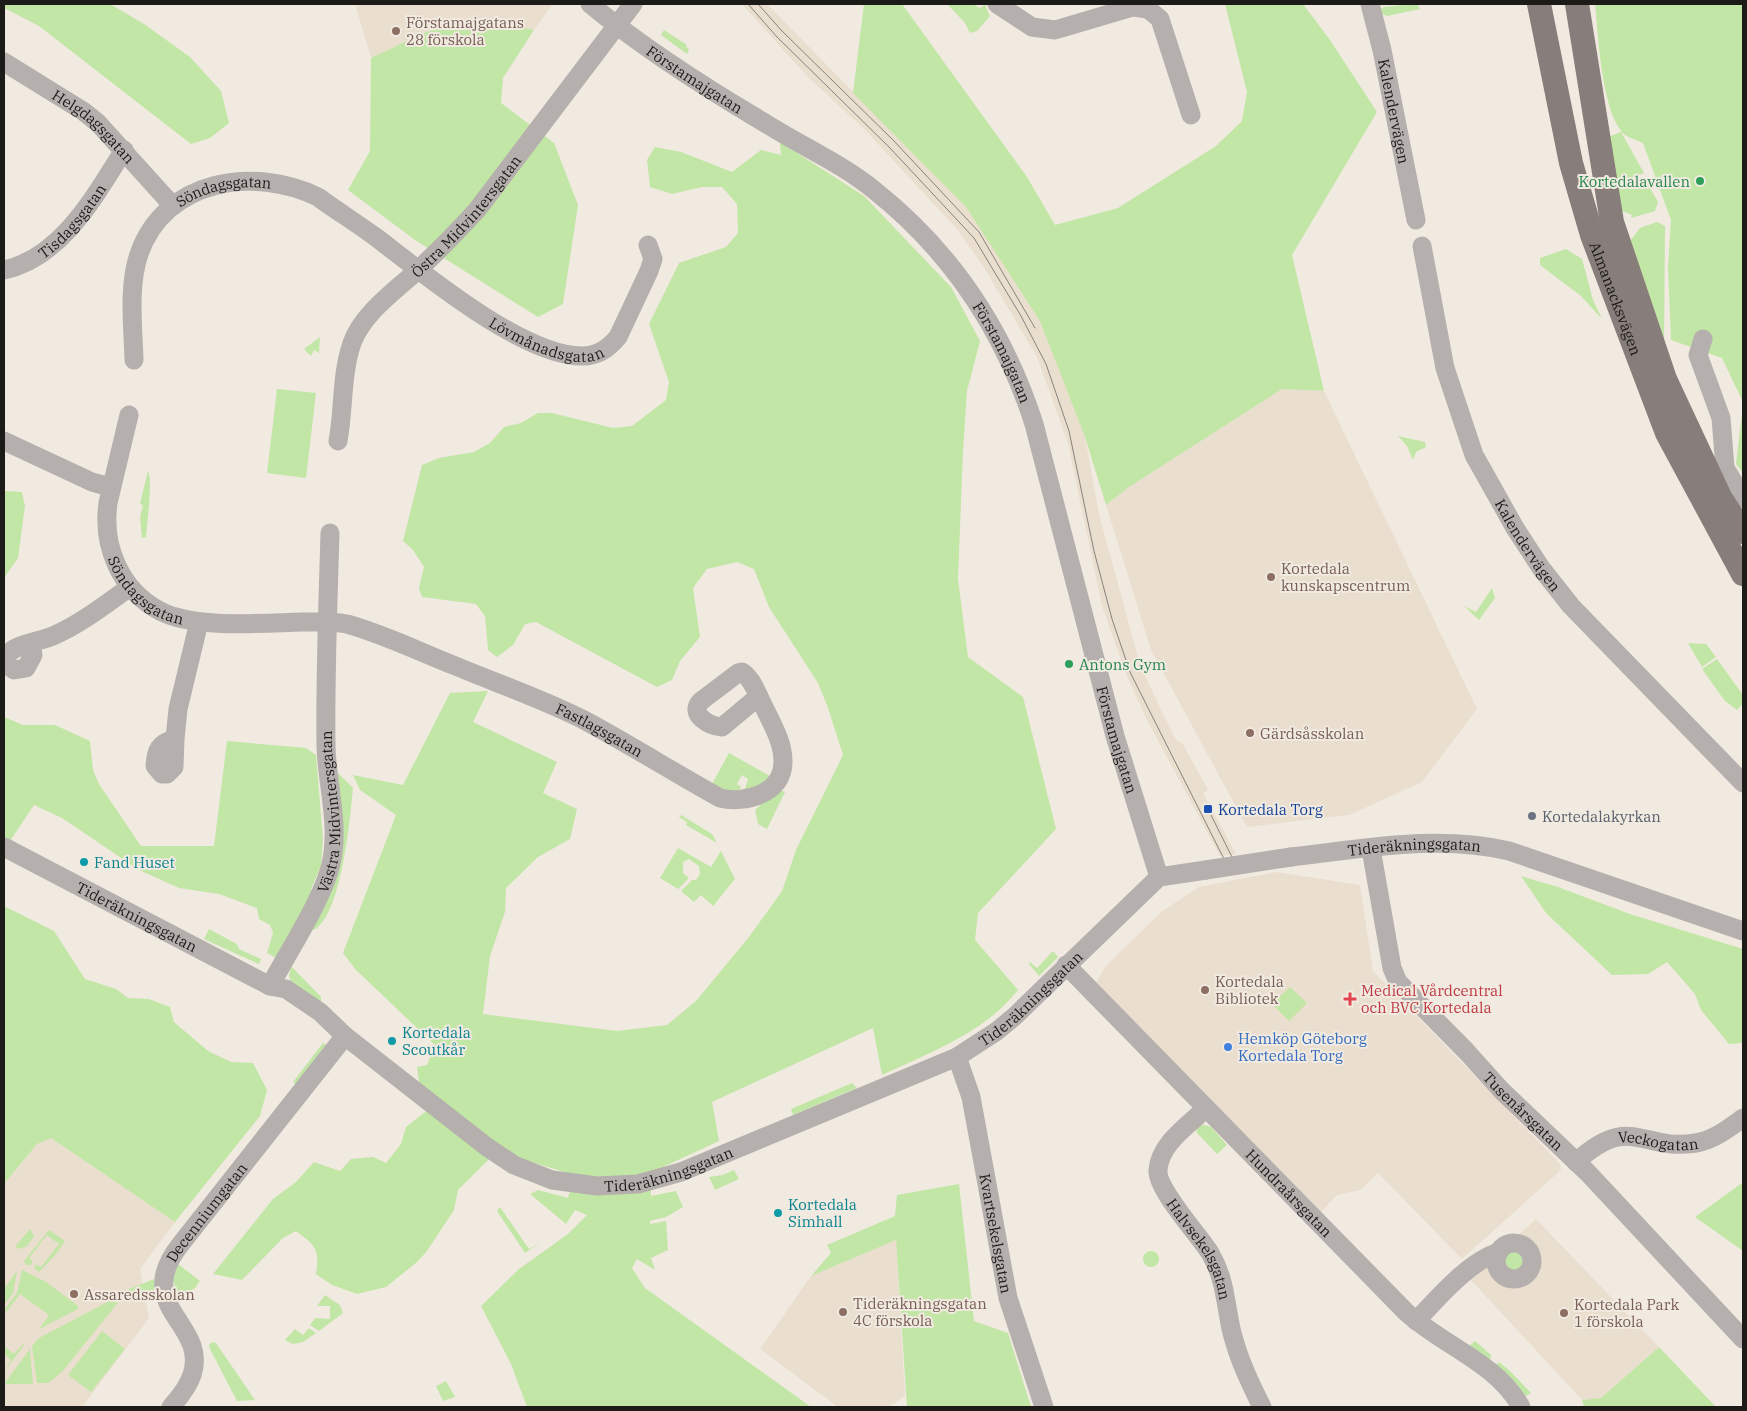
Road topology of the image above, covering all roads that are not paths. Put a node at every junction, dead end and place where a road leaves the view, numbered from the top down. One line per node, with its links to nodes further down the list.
1 (590, 4): 7 (street, Förstamajgatan)
2 (633, 4): 7 (street, Östra Midvintersgatan)
3 (998, 4): 9 (street)
4 (1370, 4): 12 (street, Kalendervägen)
5 (1539, 4): 26 (main road, Almanacksvägen)
6 (1577, 4): 24 (main road, Almanacksvägen)
7 (616, 26): 16 (street, Östra Midvintersgatan); 36 (street, Förstamajgatan)
8 (4, 62): 10 (street, Helgdagsgatan)
9 (1191, 114)
10 (124, 150): 11 (street, Helgdagsgatan); 15 (street, Tisdagsgatan)
11 (173, 206): 16 (street, Söndagsgatan); 18 (street, Söndagsgatan)
12 (1416, 220)
13 (648, 245): 16 (street, Lövmånadsgatan)
14 (1422, 246): 33 (street, Kalendervägen)
15 (4, 270)
16 (418, 270): 21 (street, Östra Midvintersgatan)
17 (1703, 339): 23 (street)
18 (134, 360)
19 (129, 415): 22 (street, Söndagsgatan)
20 (4, 441): 22 (street)
21 (338, 441)
22 (110, 487): 27 (street, Söndagsgatan)
23 (1743, 498)
24 (1743, 532)
25 (330, 533): 29 (street, Västra Midvintersgatan)
26 (1743, 574)
27 (130, 587): 28 (street, Söndagsgatan); 30 (street)
28 (199, 622): 29 (street, Söndagsgatan); 32 (street)
29 (328, 622): 31 (street, Fastlagsgatan); 39 (street, Västra Midvintersgatan)
30 (31, 644)
31 (758, 696)
32 (175, 739)
33 (1743, 783)
34 (4, 847): 39 (street, Tideräkningsgatan)
35 (1371, 849): 36 (street, Tideräkningsgatan, bridge); 37 (street, Tideräkningsgatan); 44 (street, Tusenårsgatan)
36 (1159, 877): 38 (street, Tideräkningsgatan)
37 (1743, 930)
38 (1066, 965): 41 (street, Tideräkningsgatan); 42 (street, Hundraårsgatan)
39 (270, 986): 40 (street, Tideräkningsgatan)
40 (345, 1036): 41 (street, Tideräkningsgatan); 48 (street, Decenniumgatan)
41 (957, 1058): 49 (street, Kvartsekelsgatan)
42 (1206, 1108): 46 (street, Hundraårsgatan); 50 (street, Halvsekelsgatan)
43 (1743, 1119): 44 (street, Veckogatan)
44 (1576, 1162): 47 (street, Tusenårsgatan)
45 (1500, 1252): 46 (street)
46 (1416, 1321): 51 (street, Hundraårsgatan)
47 (1743, 1339)
48 (171, 1407)
49 (1044, 1407)
50 (1262, 1407)
51 (1521, 1407)

